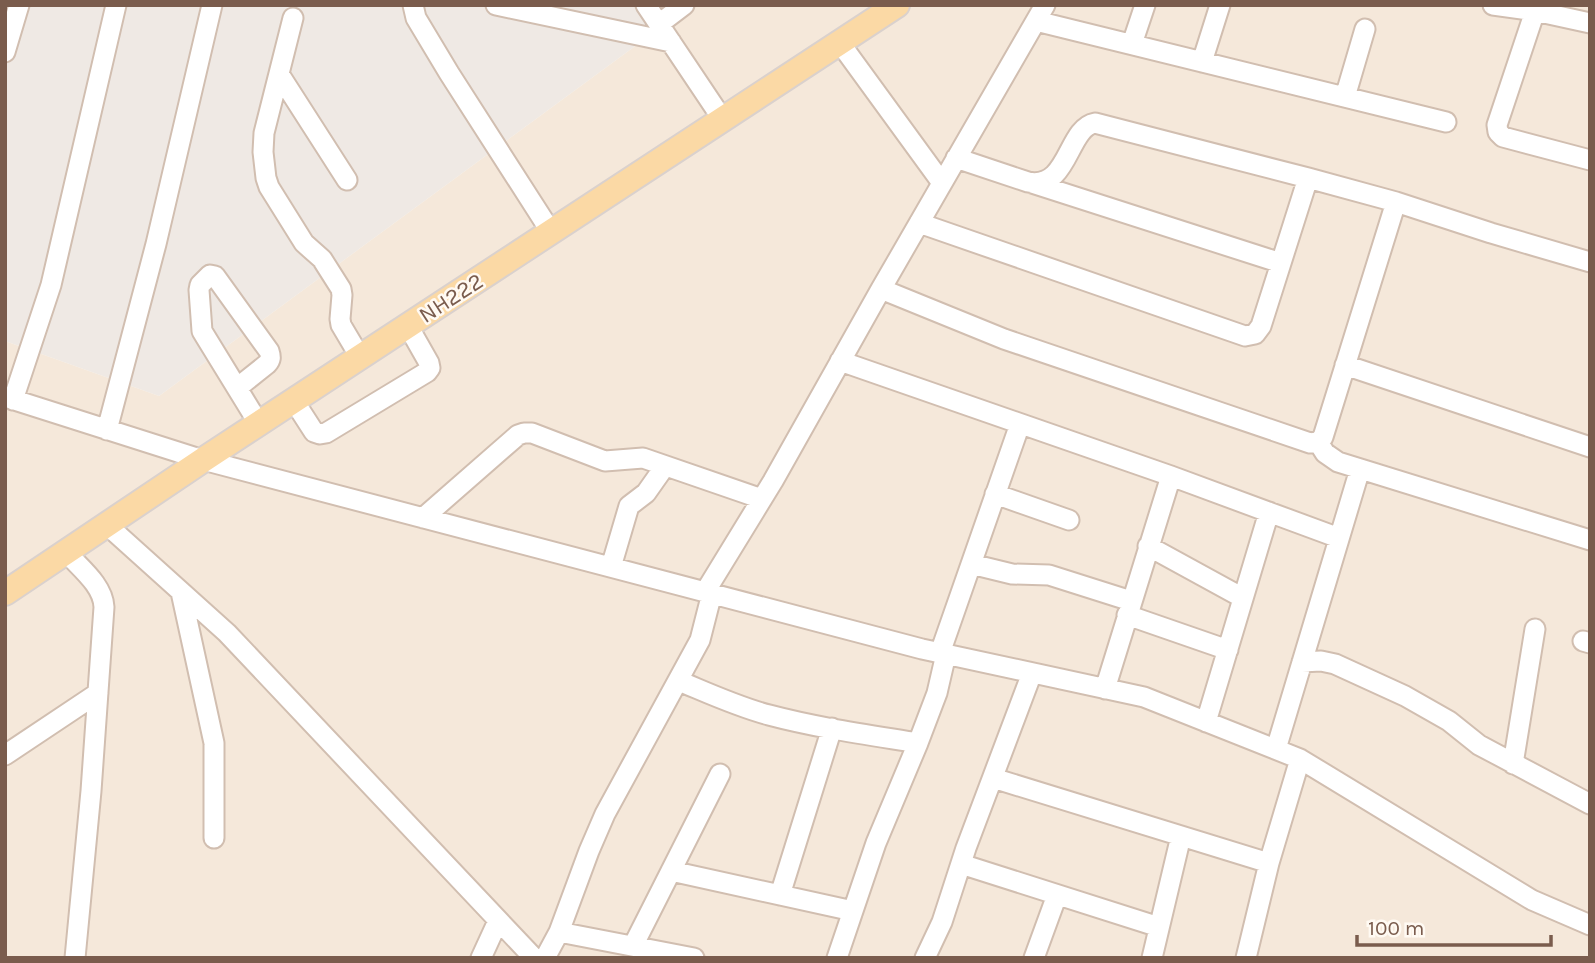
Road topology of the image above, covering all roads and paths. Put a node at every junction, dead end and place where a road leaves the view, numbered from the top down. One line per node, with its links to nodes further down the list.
1 (19, 5): 21 (street)
2 (116, 5): 44 (street)
3 (212, 5): 48 (street)
4 (413, 5): 35 (street)
5 (496, 5): 18 (street)
6 (646, 5): 16 (street)
7 (684, 5): 16 (street)
8 (897, 5): 19 (main road, NH222)
9 (1145, 5): 20 (street)
10 (1220, 5): 22 (street)
11 (1493, 5): 12 (street)
12 (1536, 8): 15 (street); 28 (street)
13 (1041, 13): 20 (street); 27 (street)
14 (293, 18): 23 (street)
15 (1590, 23)
16 (659, 24): 18 (street)
17 (1365, 29): 24 (street)
18 (671, 42): 25 (street)
19 (840, 43): 25 (main road, NH222); 31 (street)
20 (1132, 44): 22 (street)
21 (5, 52)
22 (1202, 62): 24 (street)
23 (279, 74): 30 (street); 40 (street)
24 (1345, 97): 26 (street)
25 (723, 120): 35 (main road, NH222)
26 (1446, 122)
27 (956, 158): 31 (street); 32 (street)
28 (1590, 160)
29 (1308, 178): 32 (street); 33 (street); 37 (street)
30 (348, 180)
31 (942, 183): 34 (street)
32 (1032, 183): 37 (street)
33 (1396, 202): 36 (street); 42 (street)
34 (919, 223): 37 (street); 38 (street)
35 (551, 232): 39 (main road, NH222)
36 (1590, 262)
37 (1281, 263)
38 (881, 289): 41 (street); 49 (street)
39 (408, 326): 40 (main road, NH222); 45 (street)
40 (360, 357): 45 (main road, NH222)
41 (840, 361): 47 (street); 56 (street)
42 (1345, 365): 49 (street); 50 (street)
43 (237, 388): 43 (street); 46 (street)
44 (9, 399): 48 (street)
45 (294, 401): 46 (main road, NH222)
46 (259, 424): 51 (main road, NH222)
47 (1020, 424): 54 (street); 55 (street)
48 (107, 430): 51 (street)
49 (1318, 442): 53 (street)
50 (1590, 447)
51 (203, 460): 58 (street); 60 (main road, NH222)
52 (665, 466): 56 (street); 58 (street); 66 (street)
53 (1360, 469): 61 (street); 62 (street)
54 (1171, 476): 57 (street); 63 (street)
55 (995, 494): 59 (street); 65 (street)
56 (762, 499): 69 (street)
57 (1269, 512): 61 (street); 70 (street)
58 (423, 518): 66 (street)
59 (1069, 520)
60 (107, 525): 64 (main road, NH222); 67 (street)
61 (1339, 538): 75 (street)
62 (1590, 540)
63 (1148, 546): 70 (street); 71 (street)
64 (66, 552): 68 (main road, NH222); 79 (street)
65 (971, 564): 71 (street); 74 (street)
66 (611, 567): 69 (street)
67 (181, 592): 91 (street); 98 (street)
68 (5, 593)
69 (708, 593): 74 (street); 77 (street)
70 (1243, 598): 73 (street)
71 (1129, 608): 73 (street); 78 (street)
72 (1535, 629): 86 (street)
73 (1227, 650): 80 (street)
74 (943, 653): 76 (street); 82 (street)
75 (1302, 662): 83 (street); 86 (street)
76 (1032, 673): 78 (street); 88 (street)
77 (679, 681): 81 (street); 101 (street)
78 (1105, 689): 80 (street)
79 (98, 693): 84 (street); 103 (street)
80 (1206, 722): 83 (street)
81 (832, 729): 82 (street); 95 (street)
82 (918, 743): 97 (street)
83 (1276, 749): 85 (street)
84 (5, 755)
85 (1300, 759): 92 (street); 99 (street)
86 (1513, 764): 89 (street)
87 (720, 774): 94 (street)
88 (992, 778): 90 (street); 93 (street)
89 (1590, 804)
90 (1181, 836): 92 (street); 100 (street)
91 (214, 838)
92 (1269, 863): 112 (street)
93 (961, 864): 96 (street); 109 (street)
94 (671, 871): 95 (street); 102 (street)
95 (780, 895): 97 (street)
96 (1057, 895): 100 (street); 110 (street)
97 (853, 911): 108 (street)
98 (498, 921): 104 (street); 105 (street)
99 (1590, 925)
100 (1159, 927): 111 (street)
101 (559, 932): 102 (street); 106 (street)
102 (633, 946): 107 (street)
103 (75, 958)
104 (481, 958)
105 (534, 958)
106 (545, 958)
107 (694, 958)
108 (837, 958)
109 (926, 958)
110 (1034, 958)
111 (1152, 958)
112 (1246, 958)

